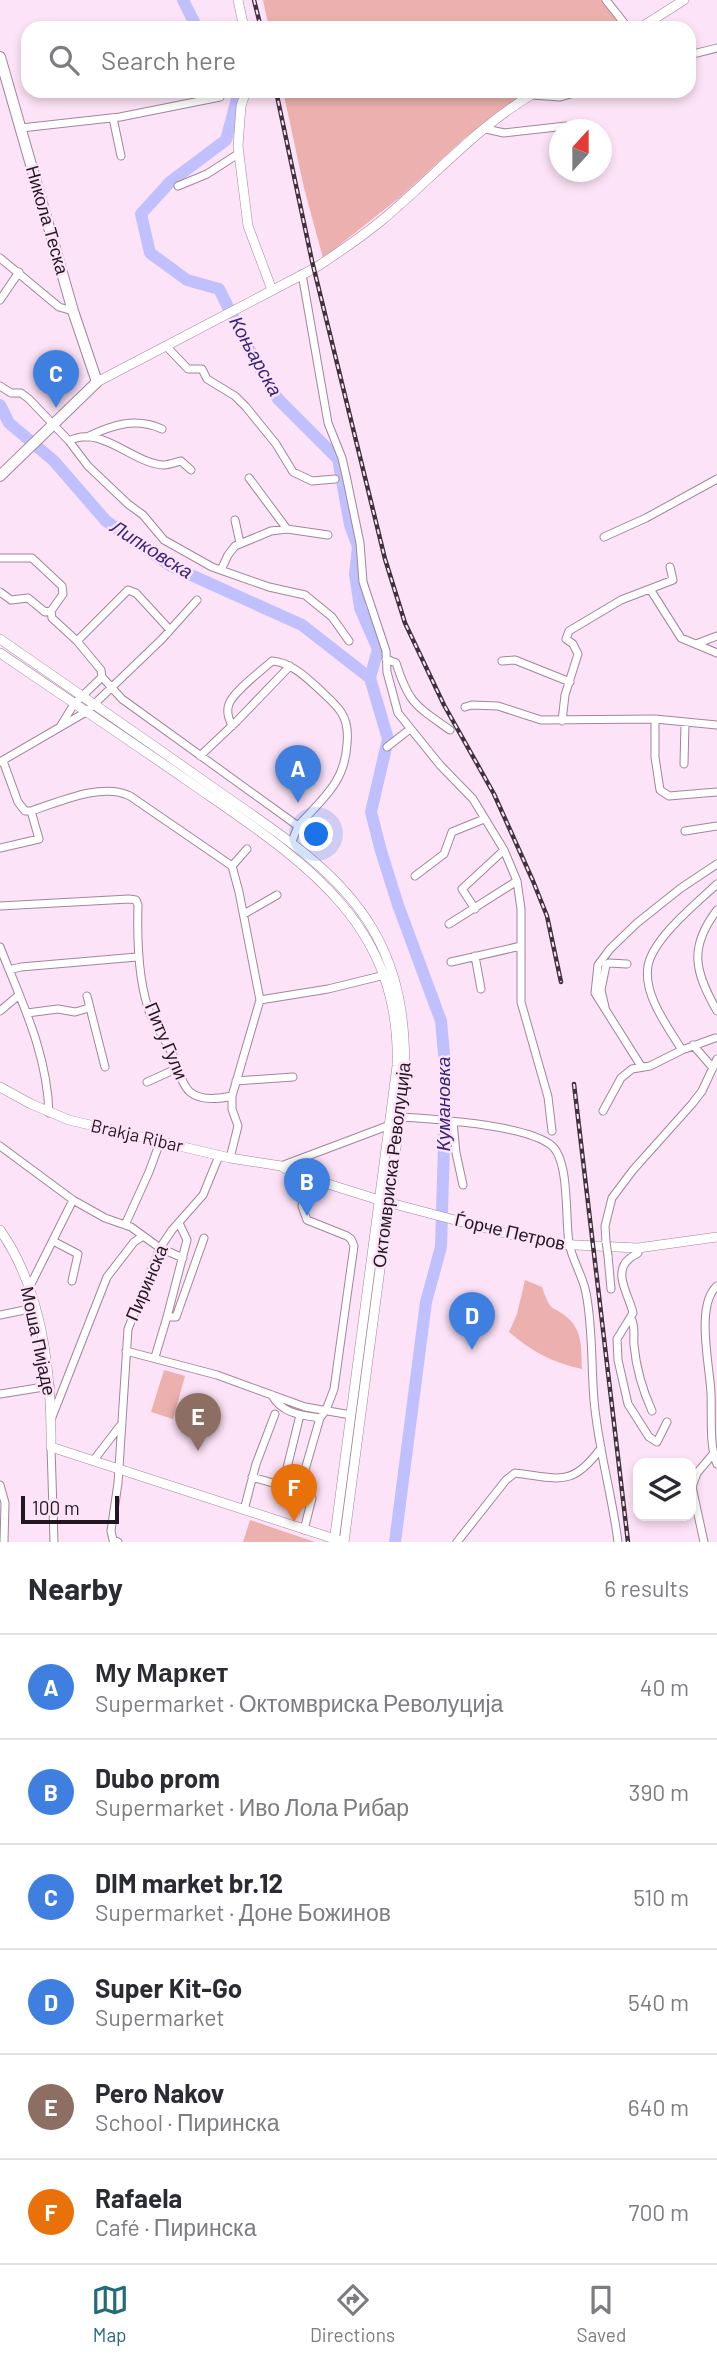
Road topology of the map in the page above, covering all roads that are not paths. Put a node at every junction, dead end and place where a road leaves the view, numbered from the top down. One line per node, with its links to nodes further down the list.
1 (238, 0): 4 (street)
2 (606, 0): 5 (street)
3 (684, 0): 6 (street)
4 (242, 21)
5 (622, 21)
6 (651, 21)
7 (717, 48): 8 (street)
8 (696, 53)
9 (0, 57): 10 (main road, Никола Теска)
10 (2, 73): 16 (main road, Никола Теска)
11 (215, 98): 14 (street)
12 (244, 98): 18 (street)
13 (528, 98): 17 (street)
14 (113, 118): 16 (street); 19 (street)
15 (549, 127): 17 (street)
16 (21, 128): 26 (main road, Никола Теска)
17 (486, 129): 23 (street)
18 (238, 154): 20 (street); 24 (street)
19 (121, 156)
20 (178, 186)
21 (0, 257): 22 (street)
22 (19, 271): 25 (street); 26 (street)
23 (302, 274): 24 (street); 59 (street)
24 (272, 290): 27 (street)
25 (0, 300)
26 (73, 311): 28 (main road, Никола Теска)
27 (166, 346): 28 (street); 37 (street)
28 (97, 382): 30 (main road)
29 (0, 386): 30 (street)
30 (54, 424): 33 (street); 34 (main road)
31 (162, 429): 32 (street)
32 (86, 437): 33 (street); 35 (street)
33 (69, 441): 46 (street)
34 (2, 470)
35 (191, 470)
36 (249, 478): 40 (street)
37 (335, 479)
38 (717, 479): 42 (street)
39 (235, 520): 43 (street)
40 (287, 528): 41 (street); 43 (street)
41 (328, 535)
42 (604, 537)
43 (240, 543): 46 (street)
44 (0, 558): 50 (street)
45 (670, 567): 47 (street)
46 (221, 570): 54 (street)
47 (650, 589): 56 (street); 63 (street)
48 (0, 592): 50 (street)
49 (197, 600): 51 (street)
50 (51, 611): 55 (street)
51 (170, 630): 55 (street); 64 (street)
52 (717, 636): 56 (street)
53 (0, 639): 65 (street, Октомвриска Револуција)
54 (349, 641)
55 (77, 642): 62 (street)
56 (695, 645): 58 (street)
57 (0, 653): 66 (street, Октомвриска Револуција)
58 (717, 653)
59 (386, 659): 76 (street); 77 (street)
60 (502, 661): 63 (street)
61 (290, 666): 74 (street); 74 (street); 85 (street)
62 (102, 677): 64 (street); 65 (street)
63 (569, 682): 71 (street)
64 (112, 688): 67 (street); 79 (street)
65 (82, 696): 66 (street); 67 (street, Октомвриска Револуција)
66 (75, 704): 69 (street, Октомвриска Револуција); 75 (street)
67 (94, 704): 69 (street); 88 (street, Октомвриска Револуција)
68 (465, 707): 71 (street)
69 (86, 712): 75 (street); 110 (street, Октомвриска Револуција)
70 (655, 719): 71 (street); 72 (street); 82 (street)
71 (562, 721)
72 (685, 723): 73 (street); 81 (street)
73 (717, 725)
74 (232, 726): 79 (street)
75 (59, 728): 80 (street)
76 (410, 729): 78 (street); 84 (street)
77 (450, 730)
78 (387, 747)
79 (200, 756): 85 (street)
80 (1, 762): 83 (street)
81 (684, 764)
82 (717, 792)
83 (31, 811): 89 (street); 93 (street)
84 (484, 819): 91 (street); 94 (street)
85 (298, 826): 88 (street)
86 (717, 826): 87 (street)
87 (685, 831)
88 (291, 844): 110 (street, Октомвриска Револуција)
89 (0, 848)
90 (247, 849): 93 (street)
91 (503, 850): 95 (street); 99 (street)
92 (717, 864): 115 (street)
93 (232, 866): 101 (street)
94 (415, 876)
95 (517, 881): 99 (street); 103 (street)
96 (717, 884): 122 (street)
97 (277, 895): 101 (street)
98 (0, 906): 106 (street, Питу Гули)
99 (475, 909): 102 (street)
100 (717, 910): 118 (street)
101 (244, 914): 114 (street)
102 (449, 924)
103 (520, 946): 105 (street); 138 (street)
104 (0, 947): 109 (street)
105 (475, 956): 107 (street); 111 (street)
106 (137, 957): 109 (street); 126 (street, Питу Гули)
107 (451, 962)
108 (627, 964): 115 (street)
109 (9, 970): 112 (street)
110 (388, 974): 114 (street); 135 (street, Октомвриска Револуција); 137 (street, Октомвриска Револуција)
111 (481, 989)
112 (19, 995): 117 (street); 119 (street)
113 (87, 996): 116 (street)
114 (260, 1000): 129 (street)
115 (605, 1007): 124 (street)
116 (89, 1008): 119 (street); 125 (street)
117 (0, 1011)
118 (717, 1011)
119 (27, 1013): 134 (street)
120 (715, 1038): 121 (street)
121 (693, 1045): 122 (street); 127 (street)
122 (682, 1050): 124 (street)
123 (717, 1059): 127 (street)
124 (641, 1066): 133 (street)
125 (105, 1067)
126 (178, 1068): 130 (street); 132 (street, Питу Гули)
127 (713, 1068): 162 (street, bridge)
128 (293, 1077): 129 (street)
129 (236, 1081): 132 (street)
130 (147, 1082)
131 (0, 1087): 134 (street, Brakja Ribar)
132 (232, 1096): 142 (street)
133 (603, 1111)
134 (49, 1113): 139 (street, Brakja Ribar)
135 (400, 1117): 136 (street); 147 (street, Октомвриска Револуција)
136 (453, 1122): 145 (street); 155 (street)
137 (390, 1125): 143 (street); 147 (street, Октомвриска Револуција)
138 (552, 1131)
139 (160, 1142): 141 (street, Brakja Ribar); 149 (street)
140 (0, 1146): 146 (street)
141 (219, 1156): 142 (street, Brakja Ribar); 148 (street, Пиринска)
142 (230, 1158): 143 (street, Brakja Ribar)
143 (281, 1166): 144 (street, Brakja Ribar)
144 (310, 1179): 147 (street, Ѓорче Петров); 172 (street)
145 (463, 1185)
146 (73, 1200): 149 (street); 154 (street)
147 (384, 1201): 155 (street, Ѓорче Петров); 176 (street, Октомвриска Револуција); 196 (street, Октомвриска Револуција)
148 (179, 1223): 156 (street, Пиринска); 158 (street)
149 (125, 1225): 151 (street)
150 (0, 1230): 161 (street, Моша Пијаде)
151 (143, 1236): 156 (street); 177 (street)
152 (717, 1237): 157 (street, Ѓорче Петров)
153 (204, 1238): 165 (street)
154 (53, 1241): 159 (street); 161 (street)
155 (569, 1246): 157 (street, Ѓорче Петров); 182 (street)
156 (160, 1248): 158 (street); 167 (street, Пиринска)
157 (638, 1248): 166 (street)
158 (183, 1258): 165 (street)
159 (72, 1281)
160 (717, 1286): 183 (street)
161 (29, 1288): 163 (street, Моша Пијаде)
162 (611, 1289)
163 (34, 1308): 164 (street); 169 (street, Моша Пијаде)
164 (0, 1315)
165 (167, 1317): 168 (street)
166 (631, 1318): 173 (street); 179 (street)
167 (126, 1351): 168 (street); 180 (street, Пиринска)
168 (155, 1357): 171 (street)
169 (51, 1386): 170 (street); 177 (street, Моша Пијаде)
170 (0, 1394)
171 (271, 1394): 172 (street); 175 (street)
172 (327, 1410): 176 (street); 178 (street)
173 (652, 1411)
174 (275, 1414): 188 (street)
175 (300, 1415): 178 (street); 187 (street)
176 (351, 1415): 196 (street, Октомвриска Револуција)
177 (51, 1418): 181 (street, Моша Пијаде)
178 (320, 1418): 189 (street)
179 (667, 1422)
180 (121, 1425): 184 (street); 186 (street, Пиринска)
181 (51, 1447): 184 (street); 198 (street, Моша Пијаде)
182 (601, 1448): 200 (street); 201 (street)
183 (714, 1453): 185 (street); 202 (street)
184 (93, 1461): 186 (street)
185 (717, 1464)
186 (119, 1469): 193 (street); 199 (street, Пиринска)
187 (285, 1476)
188 (252, 1477): 191 (street); 193 (street)
189 (302, 1480)
190 (0, 1485): 197 (street)
191 (294, 1489)
192 (312, 1498): 194 (street)
193 (244, 1510): 194 (street)
194 (304, 1530): 195 (street)
195 (322, 1539): 196 (street)
196 (337, 1541)
197 (4, 1542)
198 (54, 1542)
199 (118, 1542)
200 (457, 1542)
201 (618, 1542)
202 (704, 1542)

